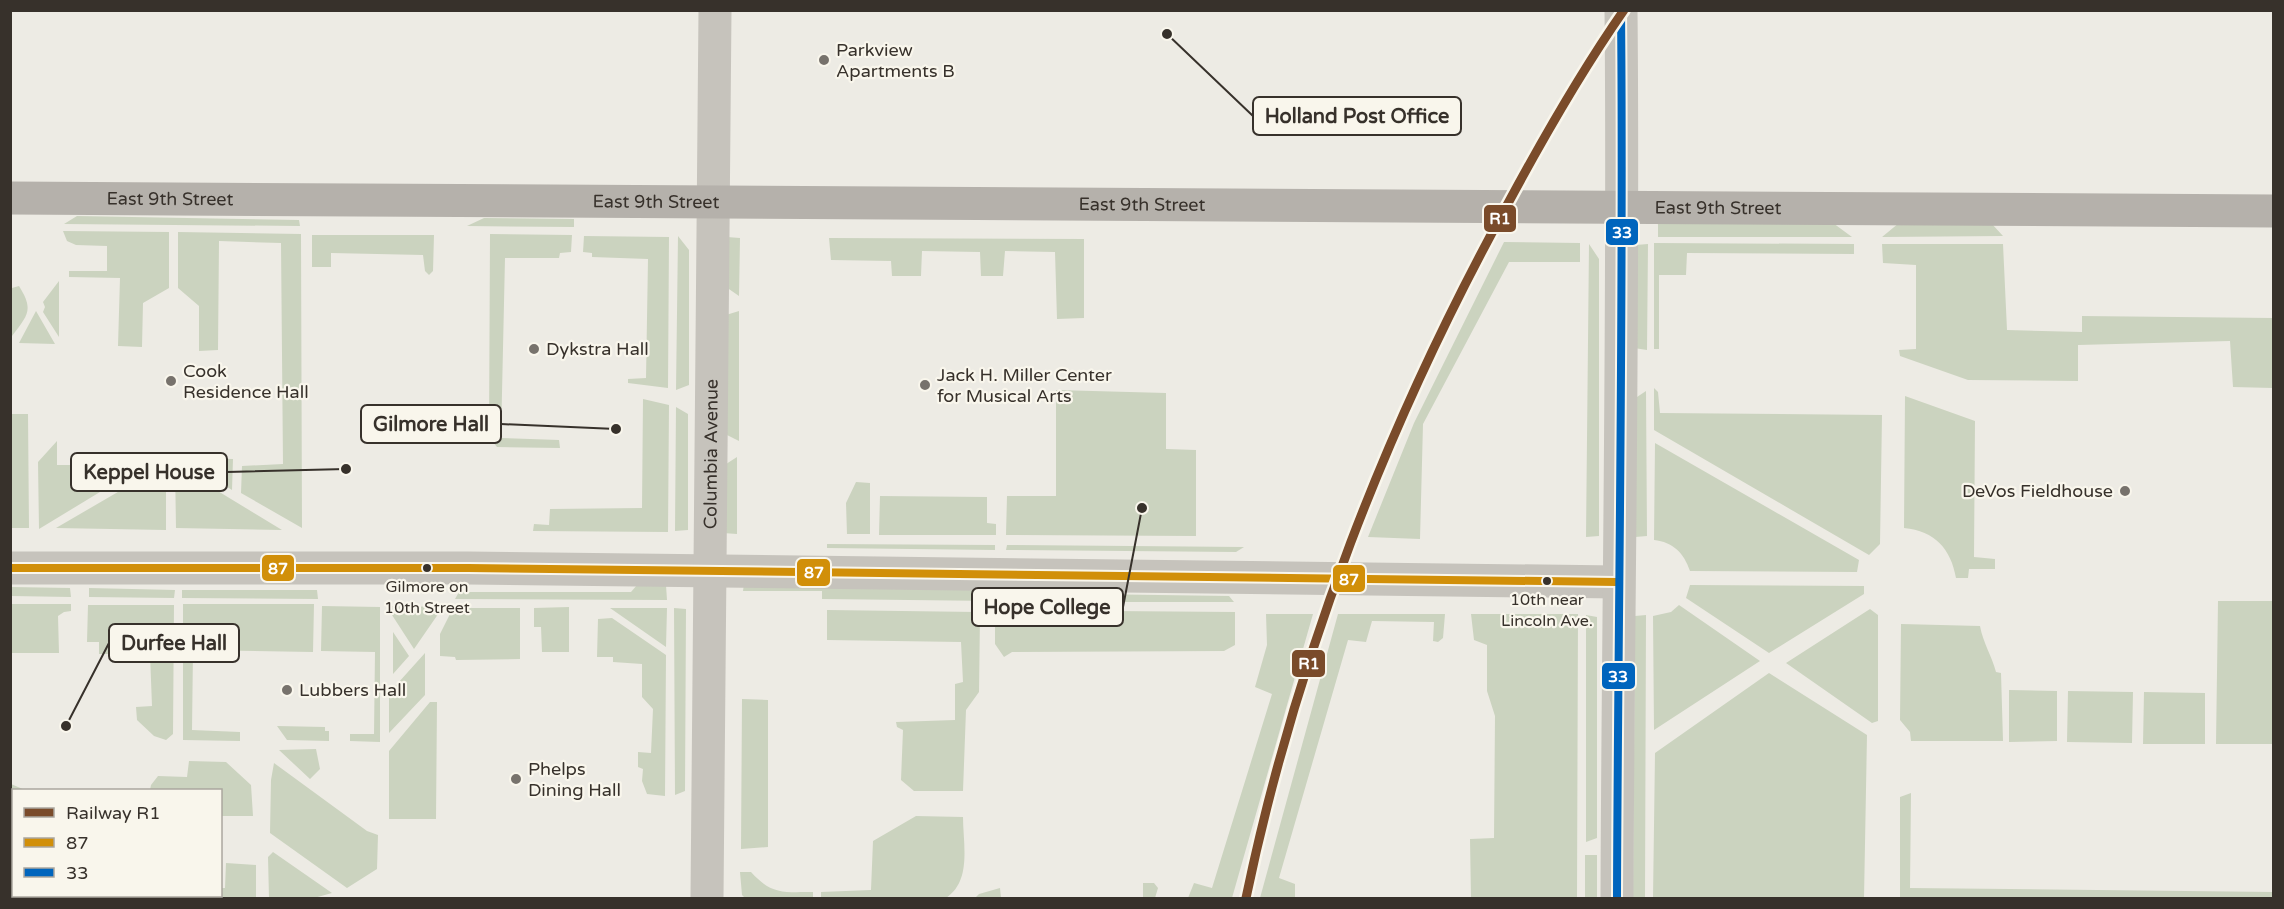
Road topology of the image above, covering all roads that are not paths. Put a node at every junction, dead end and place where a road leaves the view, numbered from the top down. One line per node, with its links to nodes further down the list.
1 (715, 10): 4 (street, Columbia Avenue)
2 (1621, 10): 5 (street)
3 (10, 198): 4 (main road, East 9th Street)
4 (712, 201): 5 (main road, East 9th Street); 8 (street, Columbia Avenue)
5 (1623, 209): 6 (main road, East 9th Street); 9 (street)
6 (2274, 211)
7 (10, 568): 8 (street)
8 (708, 572): 9 (street); 10 (street, Columbia Avenue)
9 (1617, 582): 11 (street)
10 (707, 898)
11 (1617, 898)

